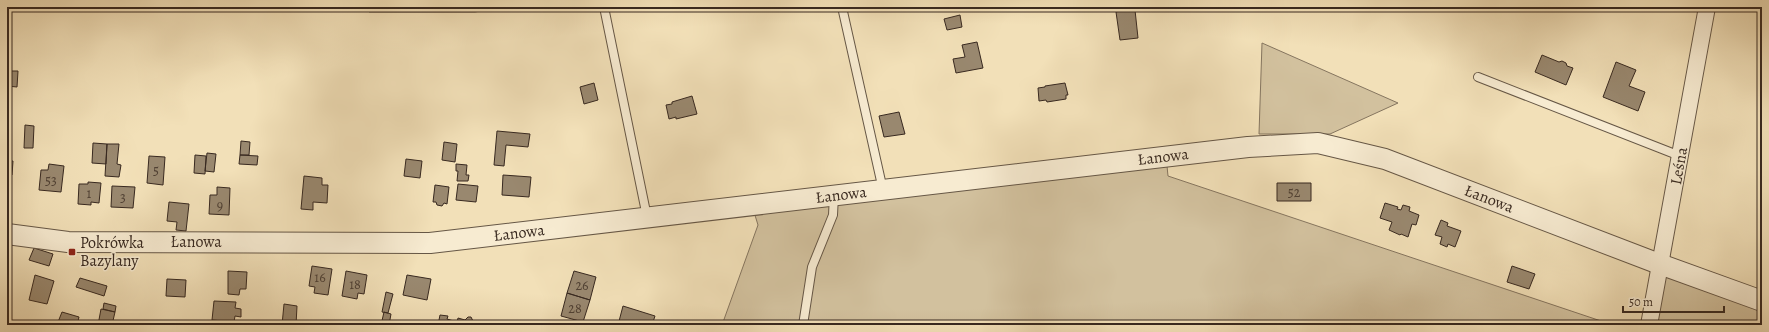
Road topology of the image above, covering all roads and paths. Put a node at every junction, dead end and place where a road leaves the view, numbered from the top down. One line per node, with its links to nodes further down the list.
1 (604, 7): 8 (lane)
2 (842, 7): 6 (lane)
3 (1707, 7): 5 (street, Leśna)
4 (1478, 77): 5 (lane)
5 (1680, 156): 10 (street, Leśna)
6 (884, 190): 7 (street, Łanowa); 10 (street, Łanowa)
7 (834, 195): 8 (street, Łanowa); 12 (lane)
8 (647, 218): 9 (street, Łanowa)
9 (7, 234)
10 (1658, 263): 11 (street, Łanowa); 13 (street, Leśna)
11 (1762, 301)
12 (803, 325)
13 (1649, 325)

